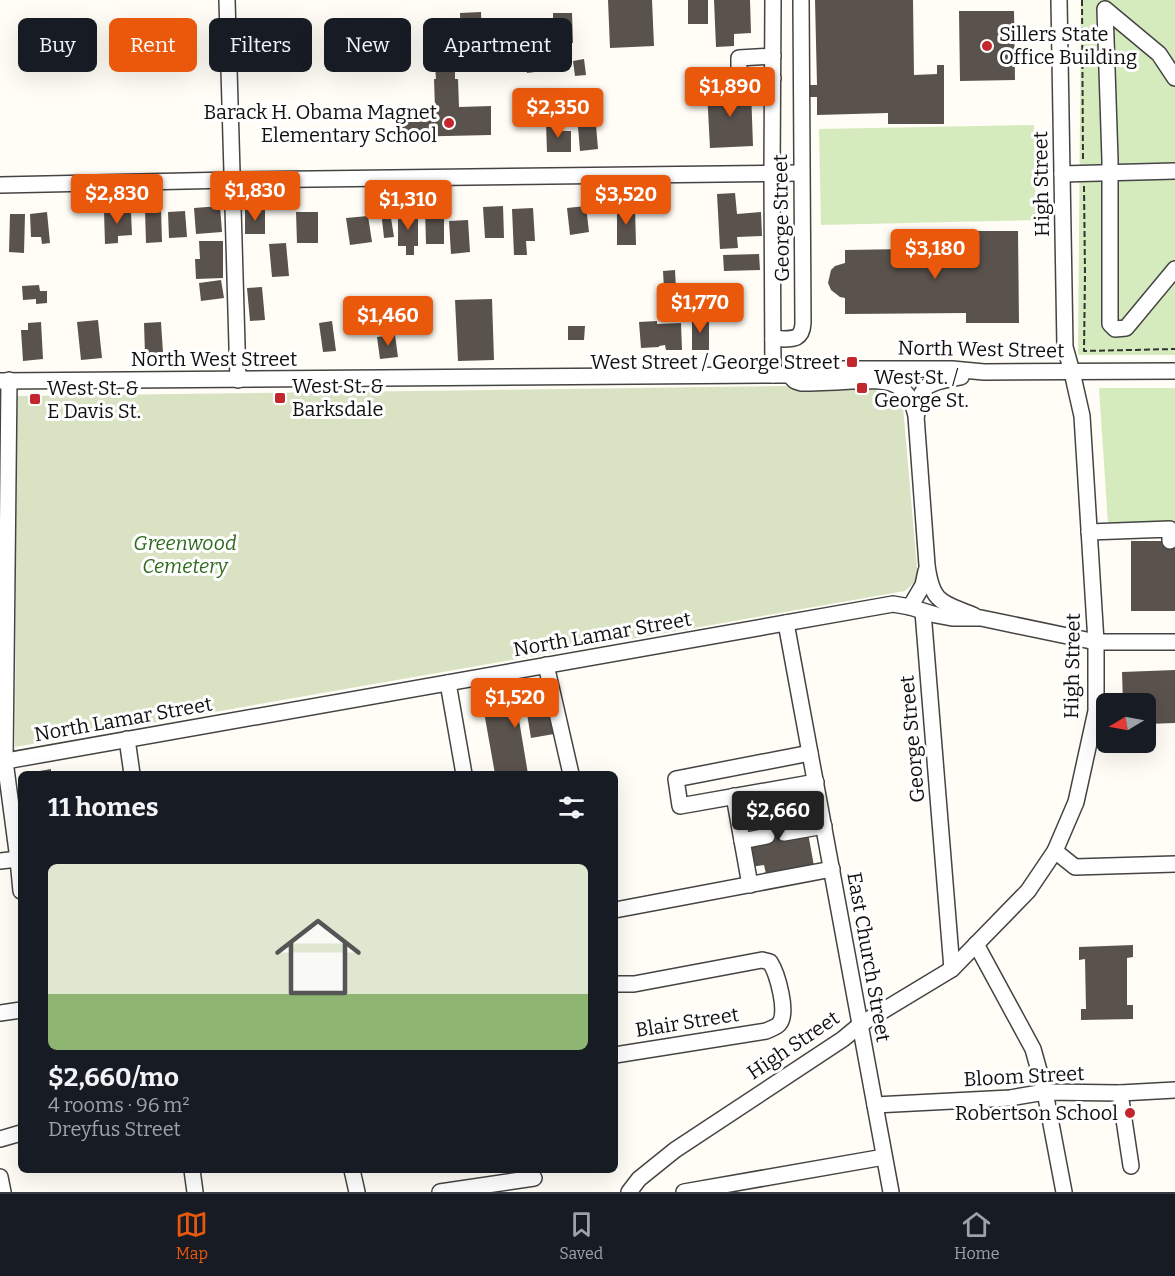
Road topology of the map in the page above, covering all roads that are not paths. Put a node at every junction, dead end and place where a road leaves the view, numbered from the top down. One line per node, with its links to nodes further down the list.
1 (226, 0): 13 (street)
2 (773, 0): 5 (street, George Street)
3 (801, 0): 11 (street, George Street)
4 (1059, 0): 12 (street, High Street)
5 (773, 56): 6 (street, George Street); 6 (street)
6 (773, 78): 10 (street, George Street)
7 (1175, 78): 9 (street)
8 (1175, 171): 9 (street)
9 (1110, 172): 12 (street); 15 (street)
10 (772, 173): 11 (street); 13 (street); 16 (street, George Street)
11 (801, 173): 16 (street, George Street)
12 (1062, 174): 19 (street, High Street)
13 (232, 180): 14 (street); 23 (street)
14 (0, 185)
15 (1175, 269)
16 (773, 339): 20 (street, George Street)
17 (1175, 371): 19 (street, North West Street)
18 (984, 372): 19 (street, North West Street); 21 (street, North West Street); 24 (street)
19 (1072, 372): 25 (street, High Street)
20 (773, 375): 21 (street, North West Street); 23 (street, North West Street)
21 (789, 375): 24 (street, North West Street)
22 (5, 380): 23 (street, North West Street); 37 (street)
23 (238, 380)
24 (916, 416): 27 (street)
25 (1089, 532): 26 (street); 31 (street, High Street)
26 (1170, 541)
27 (927, 565): 28 (street); 29 (street)
28 (916, 609): 29 (street, North Lamar Street); 30 (street, North Lamar Street); 55 (street, George Street)
29 (981, 618): 31 (street, North Lamar Street)
30 (786, 623): 33 (street, North Lamar Street); 36 (street, East Church Street)
31 (1096, 642): 32 (street, North Lamar Street); 47 (street, High Street)
32 (1175, 642)
33 (546, 665): 34 (street, North Lamar Street); 40 (street)
34 (448, 683): 35 (street, North Lamar Street); 39 (street)
35 (127, 739): 37 (street, North Lamar Street); 38 (street)
36 (810, 753): 41 (street, East Church Street); 42 (street)
37 (3, 761): 48 (street)
38 (132, 771)
39 (463, 771)
40 (570, 771)
41 (816, 782): 42 (street); 43 (street, East Church Street)
42 (734, 796): 46 (street)
43 (824, 826): 44 (street); 51 (street, East Church Street)
44 (784, 833)
45 (767, 836): 46 (street)
46 (742, 841): 52 (street)
47 (1055, 851): 50 (street); 54 (street, High Street)
48 (18, 859): 49 (street)
49 (0, 861)
50 (1175, 864)
51 (832, 869): 52 (street); 59 (street, East Church Street)
52 (750, 885): 53 (street)
53 (618, 909)
54 (976, 944): 55 (street, High Street); 62 (street)
55 (952, 969): 59 (street, High Street)
56 (618, 984): 60 (street, Blair Street)
57 (18, 1010): 58 (street)
58 (0, 1013)
59 (861, 1024): 64 (street, East Church Street); 77 (street, High Street)
60 (618, 1055)
61 (1175, 1090): 63 (street, Bloom Street)
62 (1046, 1092): 63 (street, Bloom Street); 64 (street, Bloom Street); 80 (street)
63 (1120, 1093): 68 (street)
64 (875, 1105): 67 (street, East Church Street)
65 (18, 1134): 66 (street)
66 (0, 1139)
67 (884, 1157): 78 (street); 79 (street, East Church Street)
68 (1131, 1166)
69 (192, 1173): 74 (street)
70 (353, 1173): 75 (street)
71 (0, 1177): 73 (street)
72 (534, 1180): 76 (street)
73 (3, 1192)
74 (195, 1192)
75 (357, 1192)
76 (440, 1192)
77 (629, 1192)
78 (684, 1192)
79 (891, 1192)
80 (1064, 1192)

